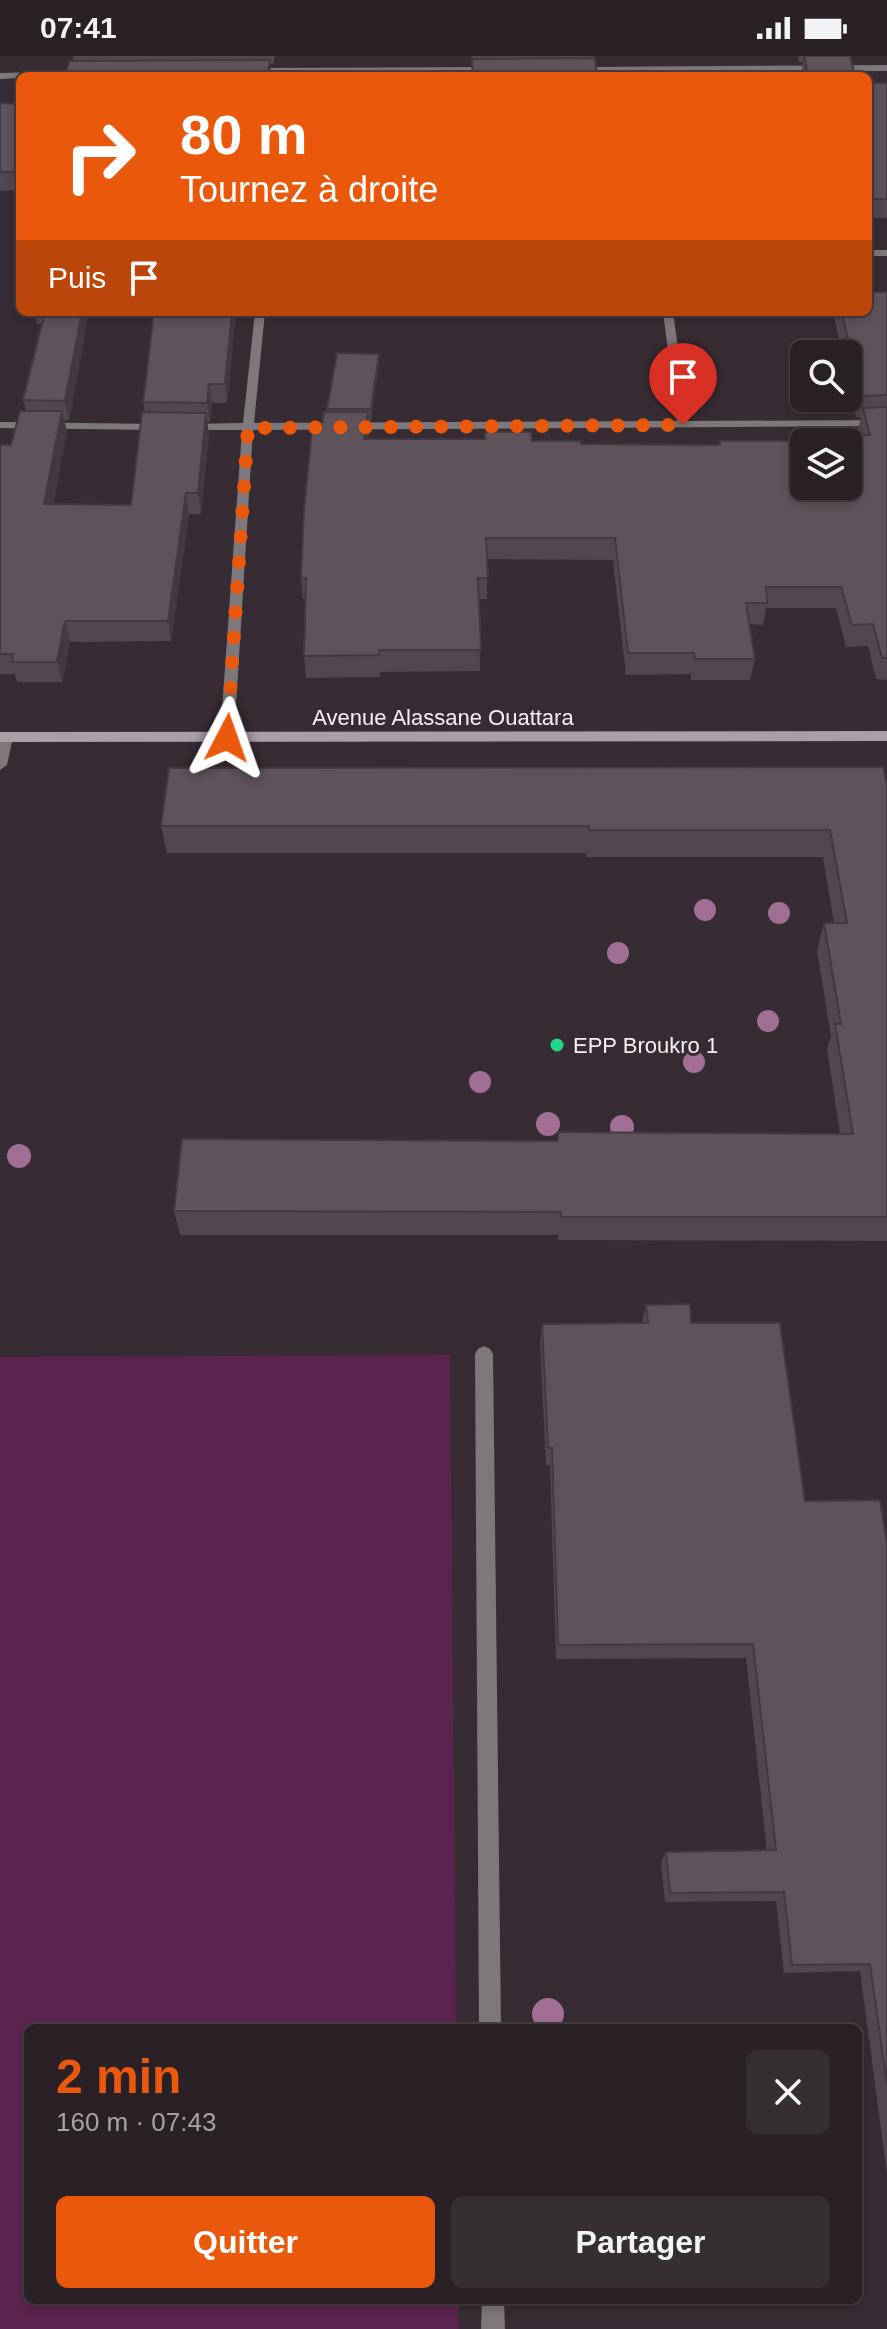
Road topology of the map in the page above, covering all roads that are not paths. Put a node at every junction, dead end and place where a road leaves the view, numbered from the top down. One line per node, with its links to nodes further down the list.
1 (887, 68): 8 (street)
2 (502, 70): 6 (street)
3 (563, 70): 7 (street)
4 (239, 71): 5 (street)
5 (263, 72)
6 (359, 72)
7 (614, 72)
8 (689, 72)
9 (260, 316): 14 (street)
10 (669, 316): 13 (street)
11 (887, 423): 13 (street)
12 (0, 425): 14 (street)
13 (683, 425): 14 (street)
14 (248, 428): 17 (street)
15 (887, 736): 17 (street, Avenue Alassane Ouattara)
16 (3, 737): 17 (street, Avenue Alassane Ouattara); 18 (street)
17 (227, 738)
18 (0, 765)
19 (484, 1354): 20 (street)
20 (490, 2024)
21 (493, 2304): 22 (street)
22 (493, 2329)

